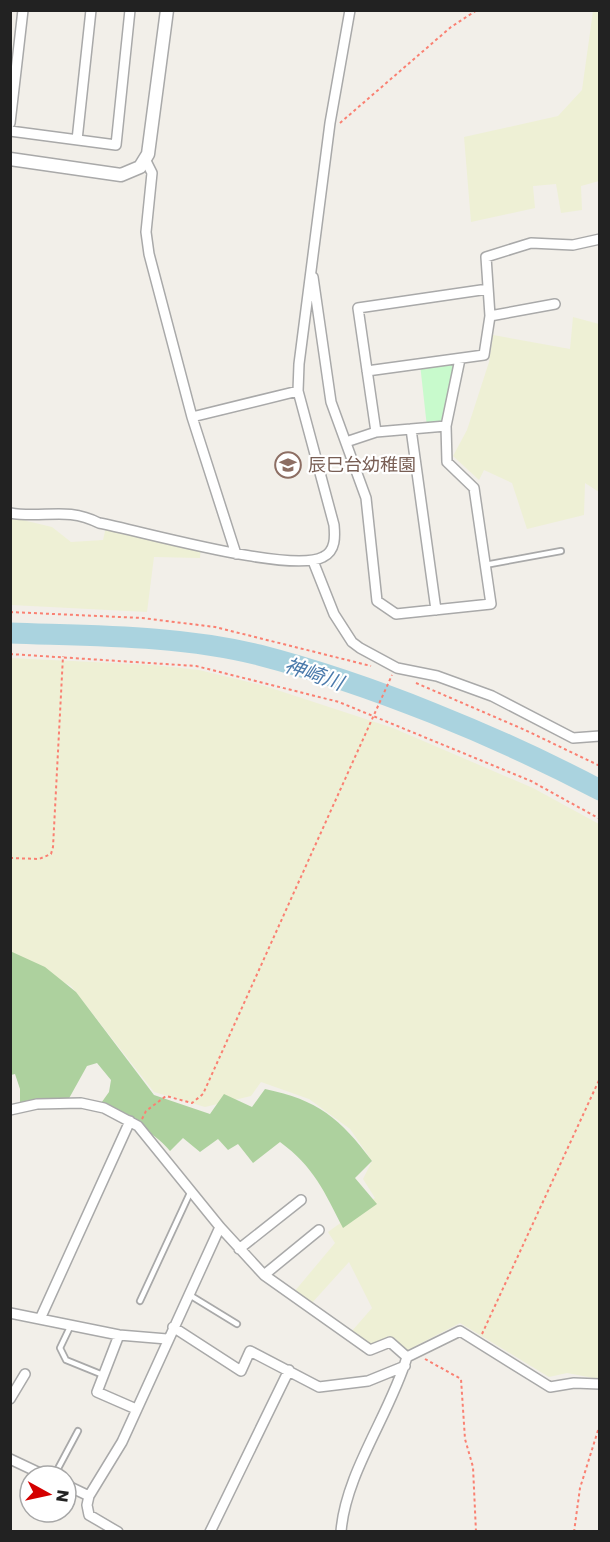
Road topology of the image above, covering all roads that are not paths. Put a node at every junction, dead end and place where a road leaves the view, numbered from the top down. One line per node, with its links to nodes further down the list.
1 (23, 10): 6 (street)
2 (91, 10): 8 (street)
3 (130, 10): 8 (street)
4 (167, 10): 10 (street)
5 (350, 10): 12 (street)
6 (10, 123)
7 (10, 131): 8 (street)
8 (77, 140)
9 (10, 159): 10 (street)
10 (145, 159): 19 (street)
11 (600, 239): 13 (street)
12 (311, 266): 18 (street); 23 (street)
13 (488, 289): 15 (street); 17 (street)
14 (555, 304): 15 (street)
15 (490, 316): 16 (street)
16 (460, 359): 17 (street); 20 (street)
17 (368, 371): 22 (street)
18 (298, 391): 19 (street); 27 (street)
19 (192, 417): 26 (street)
20 (446, 426): 21 (street); 28 (street)
21 (411, 429): 22 (street); 29 (street)
22 (376, 432): 23 (street)
23 (346, 442): 29 (street)
24 (10, 513): 26 (street)
25 (561, 551): 28 (lane)
26 (236, 554): 27 (street)
27 (313, 561): 30 (street)
28 (485, 566): 29 (street)
29 (436, 610)
30 (600, 736)
31 (10, 1110): 32 (street)
32 (134, 1123): 33 (street); 42 (street)
33 (192, 1190): 35 (street); 40 (lane)
34 (301, 1200): 37 (street)
35 (220, 1227): 37 (street); 39 (street)
36 (319, 1230): 38 (street)
37 (239, 1249): 38 (street)
38 (264, 1275): 48 (street)
39 (188, 1294): 43 (lane); 45 (street)
40 (140, 1301)
41 (10, 1313): 42 (street)
42 (40, 1319): 44 (street)
43 (237, 1324)
44 (70, 1327): 46 (street); 51 (lane)
45 (173, 1327): 47 (street); 49 (street)
46 (119, 1335): 47 (street); 51 (street)
47 (167, 1339): 54 (street)
48 (409, 1358): 49 (street); 52 (street); 61 (street)
49 (289, 1370): 60 (street)
50 (25, 1374): 53 (street)
51 (103, 1375): 54 (street)
52 (600, 1384)
53 (10, 1400)
54 (136, 1409): 58 (street)
55 (78, 1431): 56 (lane)
56 (60, 1464)
57 (78, 1491): 58 (street)
58 (89, 1496): 59 (street)
59 (117, 1532)
60 (210, 1532)
61 (340, 1532)

